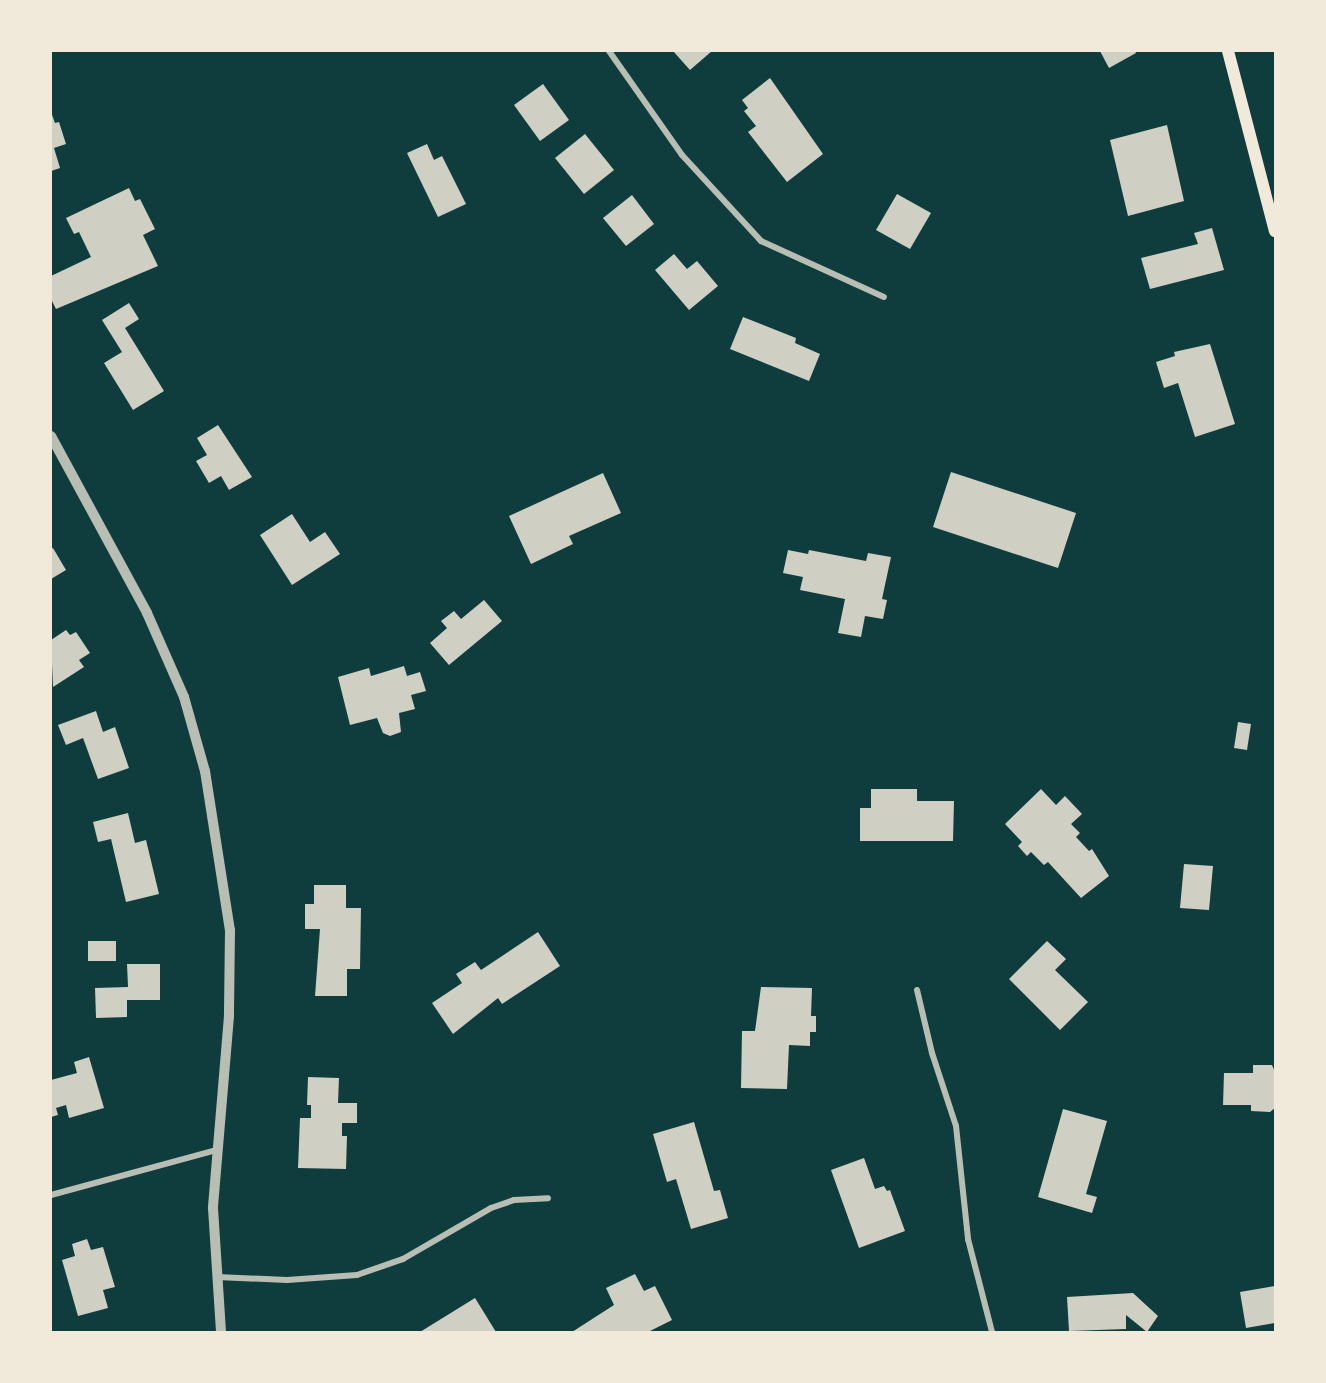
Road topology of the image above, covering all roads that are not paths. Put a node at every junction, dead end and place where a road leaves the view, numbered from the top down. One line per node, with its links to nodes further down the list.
1 (609, 51): 4 (street)
2 (1228, 51): 3 (main road)
3 (1275, 231)
4 (884, 297)
5 (51, 436): 7 (street)
6 (916, 990): 12 (street)
7 (217, 1150): 8 (street); 10 (street)
8 (51, 1195)
9 (548, 1198): 10 (street)
10 (217, 1276): 11 (street)
11 (221, 1332)
12 (992, 1332)

